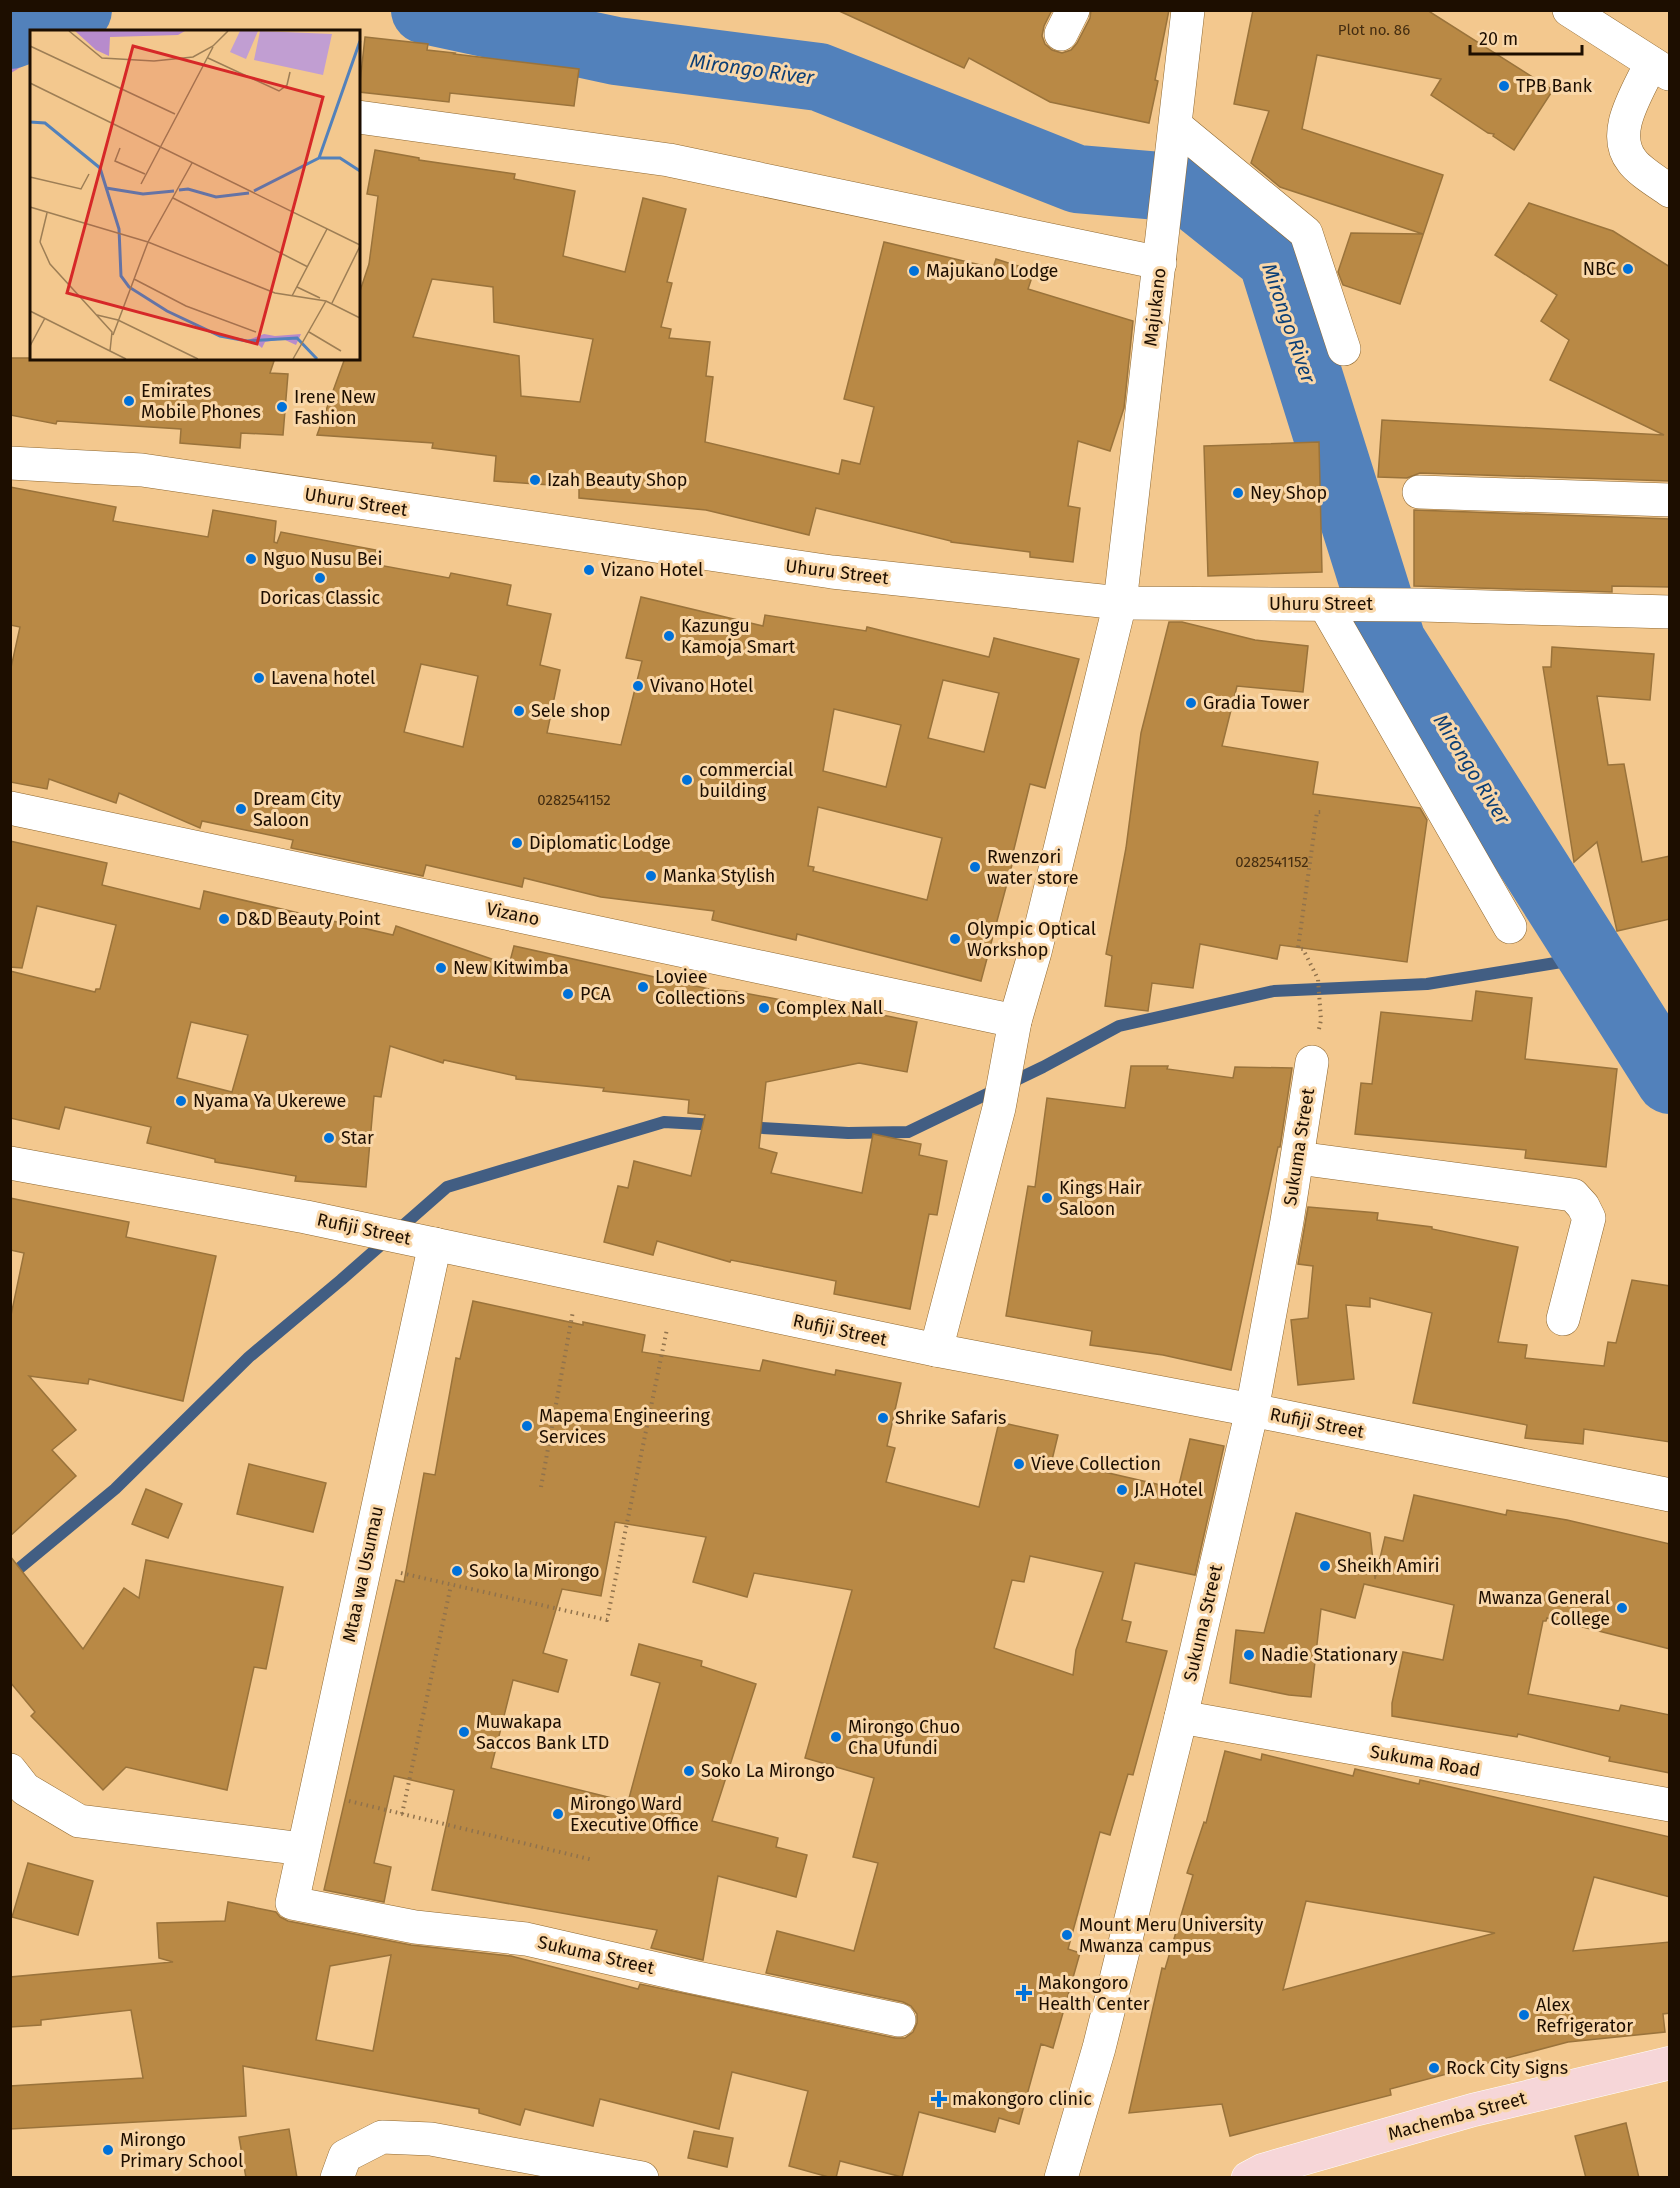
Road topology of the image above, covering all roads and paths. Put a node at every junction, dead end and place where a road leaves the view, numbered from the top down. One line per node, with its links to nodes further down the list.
1 (1188, 10): 5 (street, Majukano)
2 (1569, 10): 3 (street)
3 (1660, 69): 6 (street)
4 (360, 117): 7 (street)
5 (1175, 136): 7 (street, Majukano); 8 (street)
6 (1670, 190)
7 (1161, 251): 12 (street, Majukano)
8 (1344, 349)
9 (10, 463): 12 (street, Uhuru Street)
10 (1419, 492): 11 (street)
11 (1670, 500)
12 (1120, 603): 13 (street, Uhuru Street); 19 (street, Majukano)
13 (1324, 605): 14 (street, Uhuru Street); 17 (street)
14 (1670, 612)
15 (10, 808): 19 (street, Vizano)
16 (1322, 812): 18 (path)
17 (1510, 927)
18 (1321, 1020)
19 (1013, 1032): 27 (street, Majukano)
20 (1312, 1062): 21 (street, Sukuma Street)
21 (1298, 1158): 26 (street); 28 (street, Sukuma Street)
22 (10, 1164): 23 (street, Rufiji Street)
23 (428, 1243): 24 (street, Rufiji Street); 31 (street, Mtaa wa Usumau)
24 (580, 1275): 25 (street, Rufiji Street); 29 (path)
25 (674, 1294): 27 (street, Rufiji Street); 32 (path)
26 (1563, 1318)
27 (936, 1350): 28 (street, Rufiji Street)
28 (1252, 1410): 30 (street, Rufiji Street); 33 (street, Sukuma Street)
29 (542, 1487)
30 (1670, 1495)
31 (365, 1565): 32 (path); 35 (street, Mtaa wa Usumau)
32 (451, 1585): 37 (path)
33 (1181, 1717): 36 (street, Sukuma Road); 45 (street, Sukuma Street)
34 (10, 1770): 38 (street)
35 (316, 1793): 37 (path); 38 (street, Mtaa wa Usumau)
36 (1670, 1805)
37 (402, 1814): 39 (path)
38 (303, 1850): 40 (street, Mtaa wa Usumau)
39 (593, 1860)
40 (292, 1903): 41 (street, Sukuma Street)
41 (899, 2020)
42 (1670, 2063): 46 (main road, Machemba Street)
43 (337, 2178): 44 (street)
44 (642, 2178)
45 (1061, 2178)
46 (1248, 2178)

